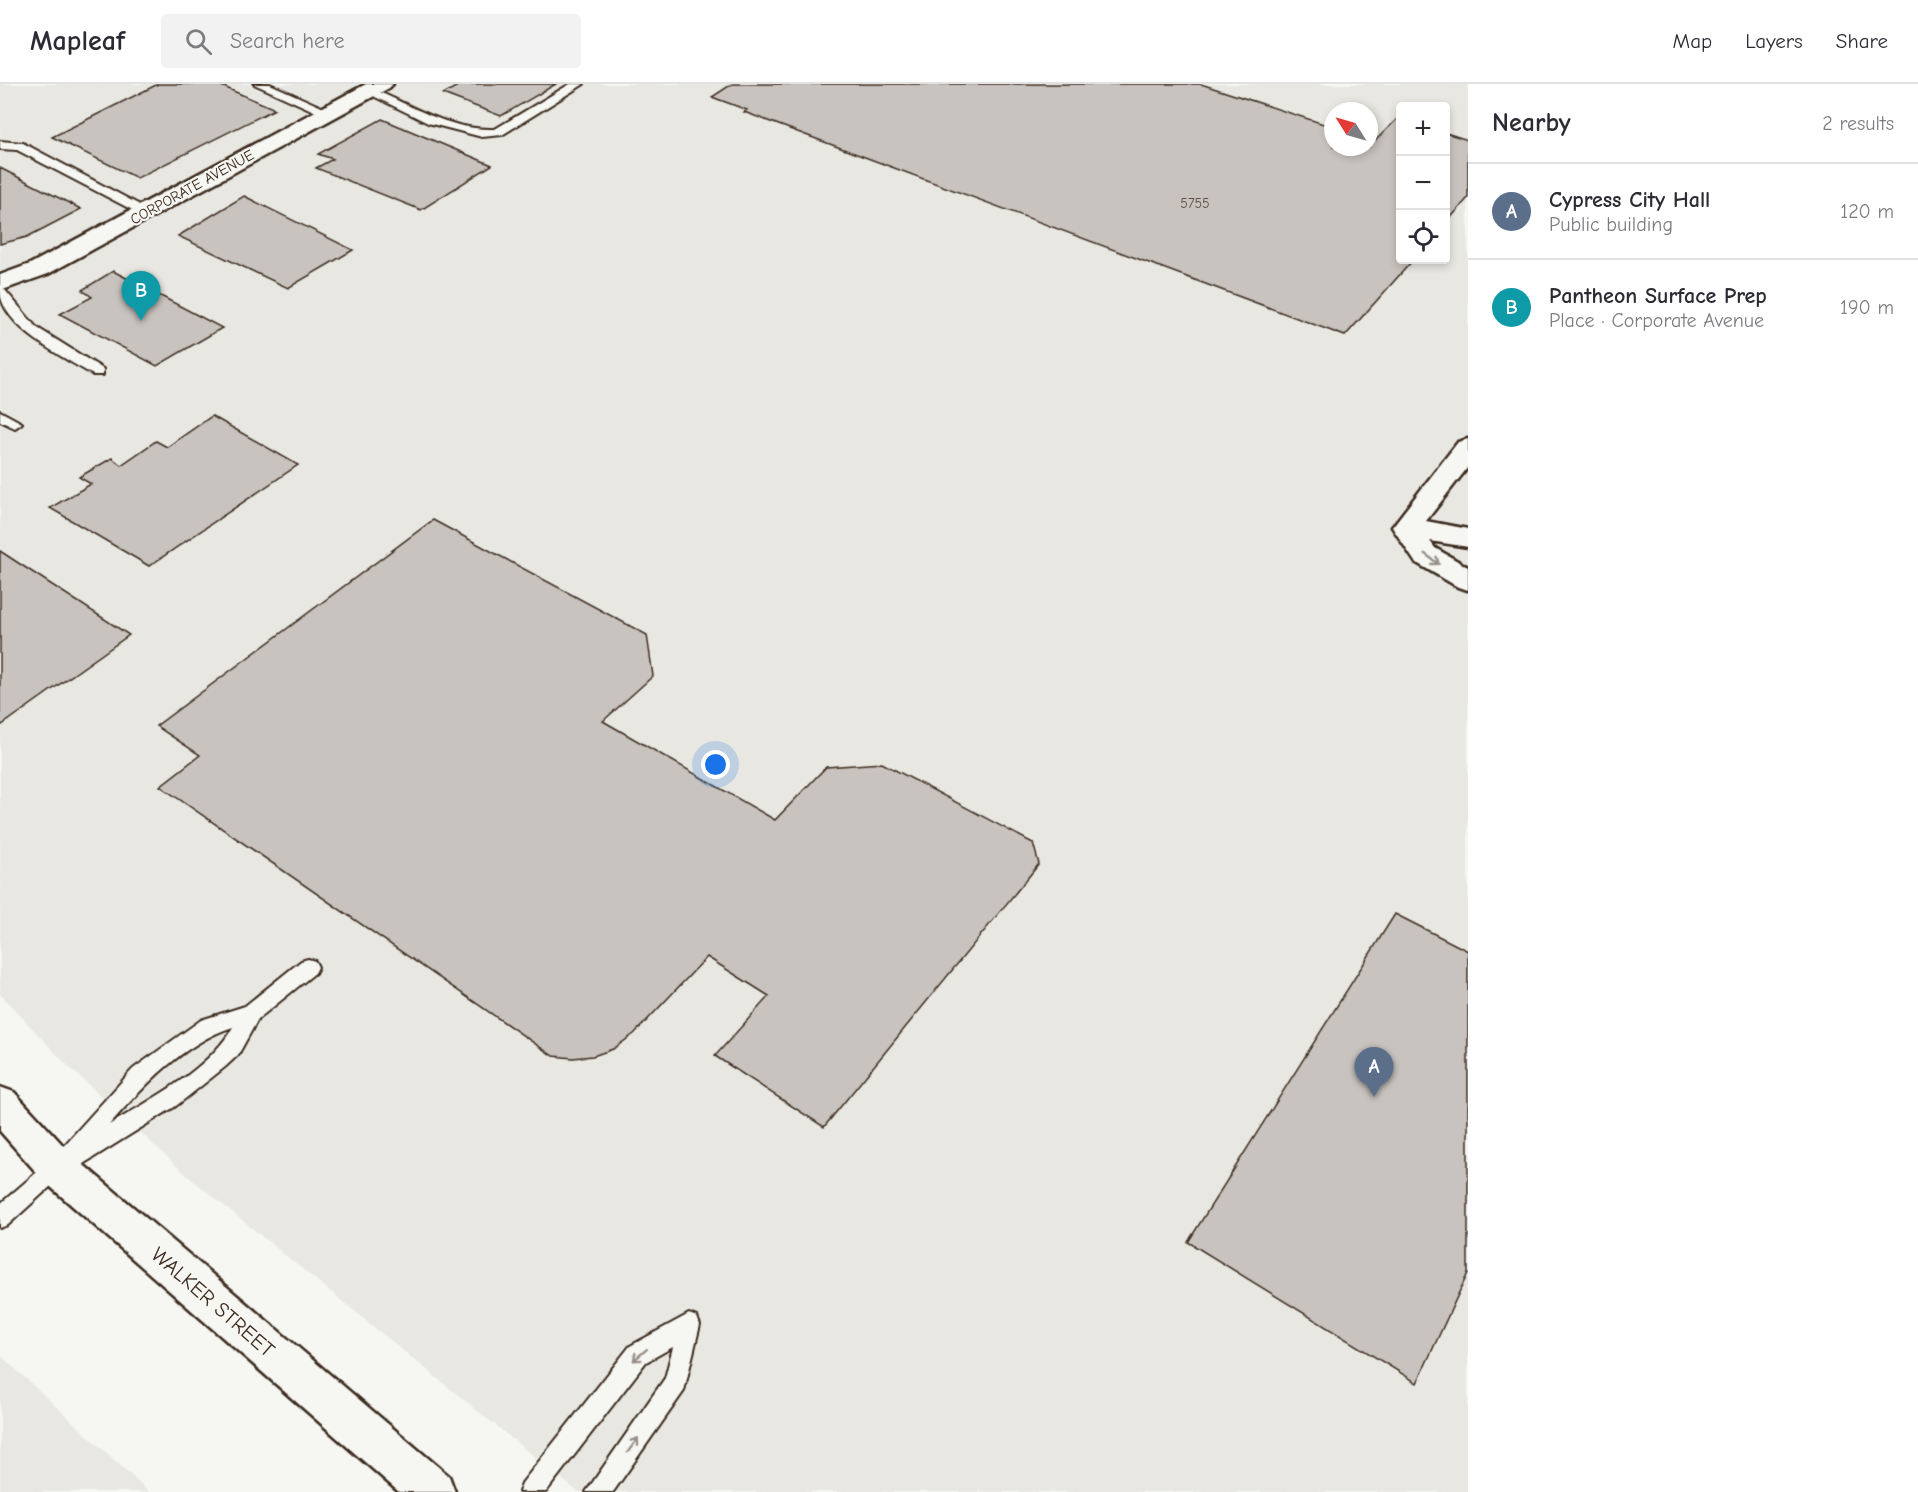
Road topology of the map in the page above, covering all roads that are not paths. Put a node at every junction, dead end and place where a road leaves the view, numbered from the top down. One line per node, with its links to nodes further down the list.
1 (260, 84): 4 (lane)
2 (578, 84): 3 (lane)
3 (375, 88): 4 (street, CORPORATE AVENUE)
4 (328, 112): 6 (street, CORPORATE AVENUE)
5 (0, 145): 6 (lane)
6 (147, 212): 7 (street, CORPORATE AVENUE)
7 (0, 284)
8 (0, 293): 9 (lane)
9 (98, 372)
10 (0, 415): 11 (lane)
11 (15, 423)
12 (1468, 448): 13 (street)
13 (1406, 527): 14 (street); 15 (street, one-way to 15)
14 (1468, 538)
15 (1468, 580)
16 (308, 967): 17 (lane)
17 (251, 1013): 19 (lane); 19 (lane)
18 (0, 1104): 19 (street, WALKER STREET)
19 (58, 1168): 20 (lane); 21 (street, WALKER STREET)
20 (0, 1218)
21 (433, 1492)
22 (531, 1492): 23 (lane, one-way to 22)
23 (598, 1492)

